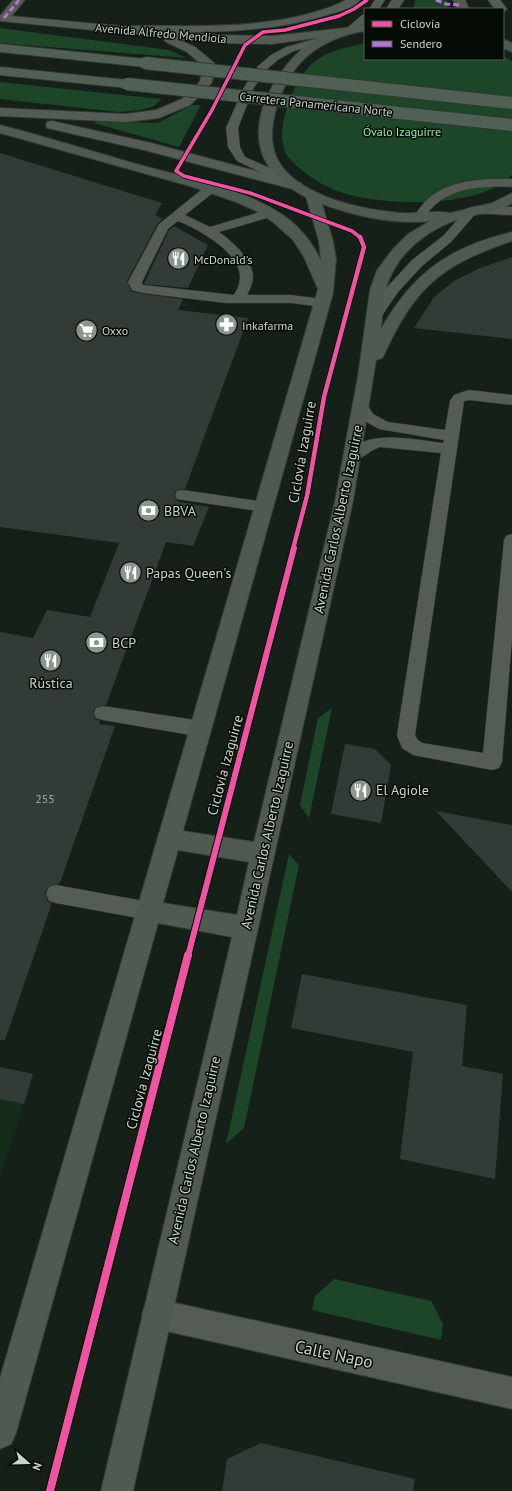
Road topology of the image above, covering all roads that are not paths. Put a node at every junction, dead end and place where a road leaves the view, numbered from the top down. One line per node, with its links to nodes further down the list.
1 (19, 0): 6 (main road)
2 (354, 0): 10 (main road)
3 (494, 0): 4 (main road)
4 (500, 8)
5 (504, 12): 8 (main road)
6 (2, 18): 10 (main road, Avenida Alfredo Mendiola)
7 (364, 18): 11 (lane)
8 (512, 18)
9 (364, 28): 11 (main road, Avenida Carlos Alberto Izaguirre)
10 (128, 29): 11 (main road, Avenida Alfredo Mendiola); 16 (main road)
11 (348, 30): 12 (main road, Avenida Carlos Alberto Izaguirre)
12 (325, 39): 19 (main road, Avenida Carlos Alberto Izaguirre); 19 (lane)
13 (0, 48): 15 (highway, Carretera Panamericana Norte, bridge)
14 (0, 71): 17 (highway, Carretera Panamericana Norte, bridge)
15 (512, 103)
16 (0, 113): 19 (main road)
17 (512, 125)
18 (0, 129): 21 (main road)
19 (293, 183): 22 (main road, Avenida Carlos Alberto Izaguirre)
20 (512, 183): 30 (lane)
21 (210, 189): 28 (main road); 29 (lane)
22 (312, 195): 30 (main road, Avenida Carlos Alberto Izaguirre); 33 (main road)
23 (512, 197): 25 (main road, Avenida Carlos Alberto Izaguirre)
24 (512, 204): 25 (lane)
25 (497, 206): 27 (main road, Avenida Carlos Alberto Izaguirre)
26 (512, 211): 27 (main road)
27 (470, 212): 30 (main road, Avenida Carlos Alberto Izaguirre); 35 (lane); 35 (main road, Avenida Carlos Alberto Izaguirre)
28 (270, 213): 31 (lane); 33 (main road)
29 (176, 216): 31 (lane); 34 (lane)
30 (419, 218)
31 (210, 231): 34 (lane)
32 (512, 236): 36 (main road)
33 (324, 298): 34 (lane); 42 (main road)
34 (238, 299)
35 (374, 317): 36 (main road, Avenida Carlos Alberto Izaguirre)
36 (366, 376): 38 (main road, Avenida Carlos Alberto Izaguirre)
37 (512, 400): 39 (lane)
38 (361, 406): 39 (lane); 40 (main road, Avenida Carlos Alberto Izaguirre)
39 (451, 443): 40 (lane); 43 (lane)
40 (352, 457): 47 (main road, Avenida Carlos Alberto Izaguirre)
41 (183, 495): 42 (lane)
42 (265, 507): 45 (main road)
43 (512, 540)
44 (103, 713): 45 (lane)
45 (202, 729): 46 (main road)
46 (170, 839): 47 (main road); 49 (main road)
47 (262, 854): 50 (main road, Avenida Carlos Alberto Izaguirre)
48 (56, 894): 49 (lane)
49 (149, 911): 50 (main road); 53 (main road)
50 (245, 928): 51 (main road, Avenida Carlos Alberto Izaguirre)
51 (157, 1314): 52 (main road, Calle Napo); 54 (main road, Avenida Carlos Alberto Izaguirre)
52 (512, 1393)
53 (0, 1433)
54 (117, 1491)

